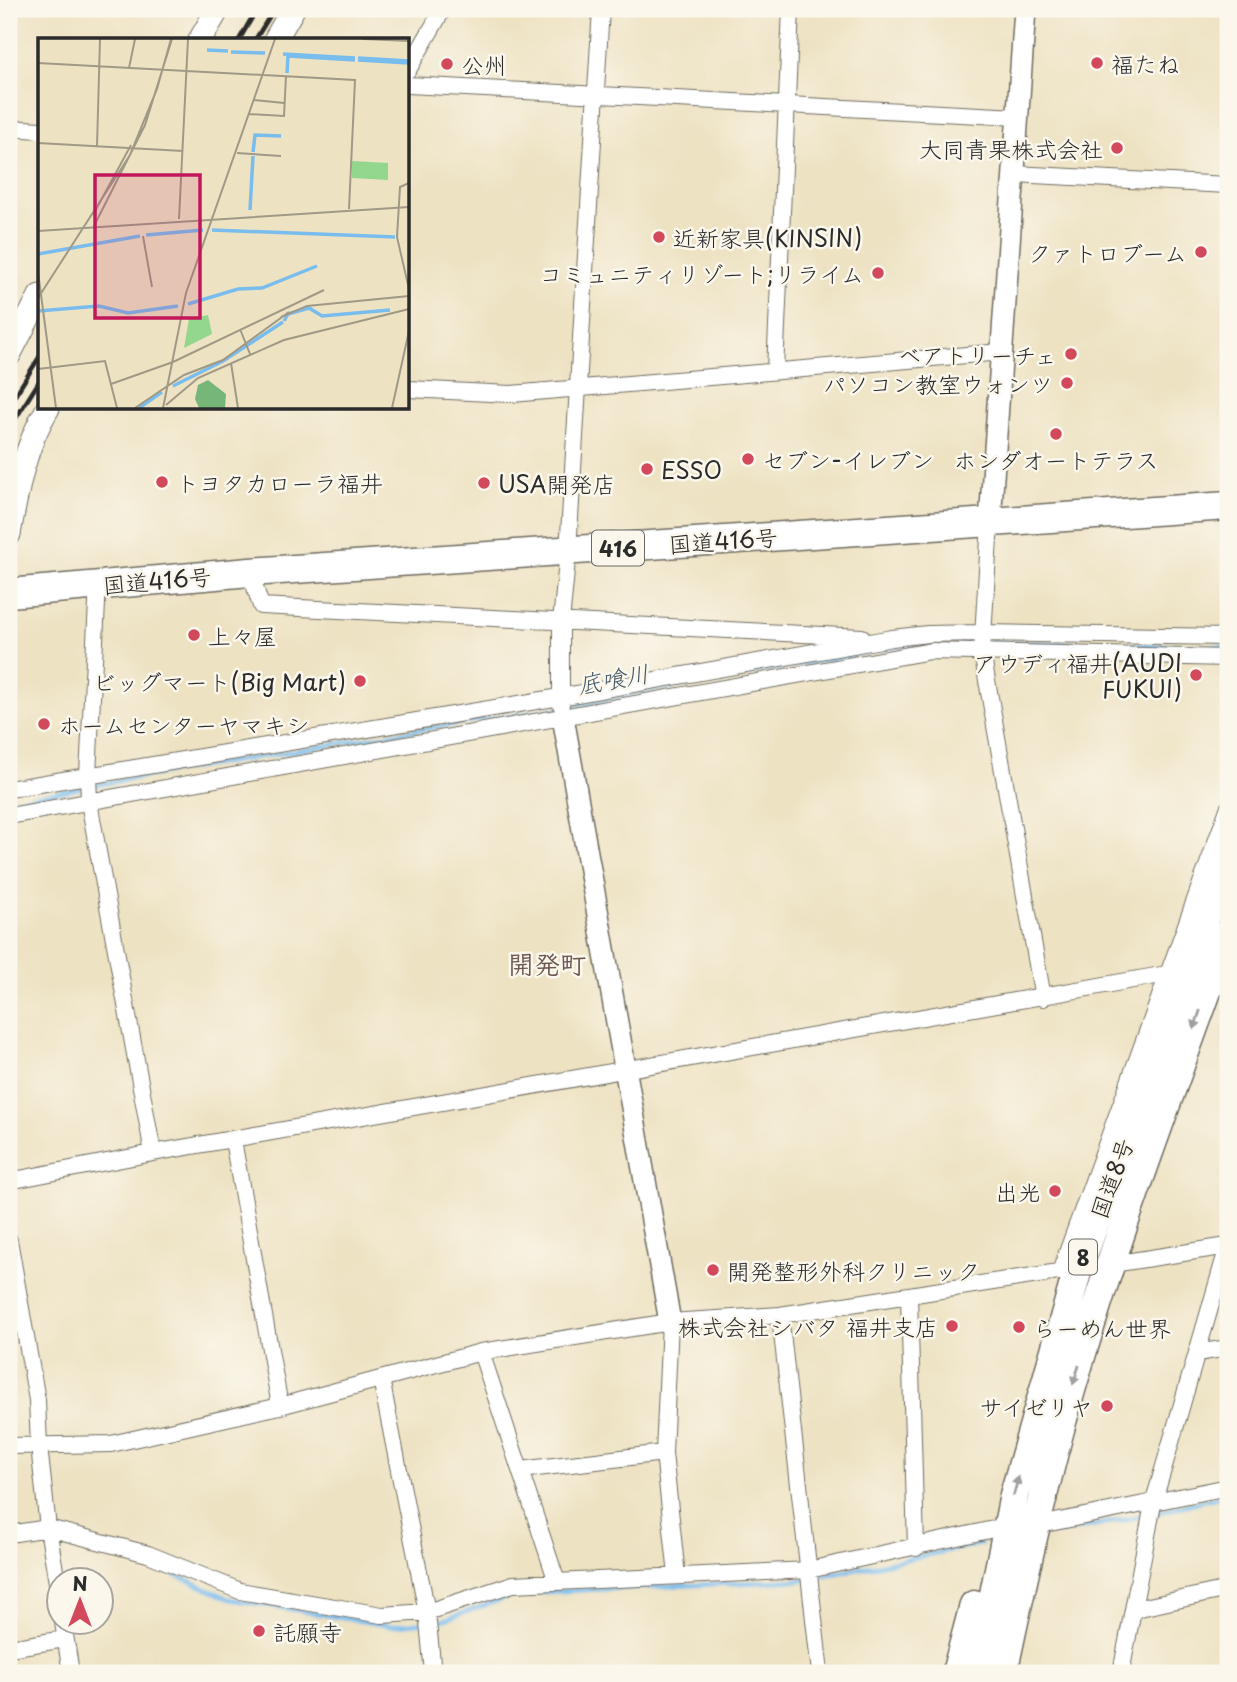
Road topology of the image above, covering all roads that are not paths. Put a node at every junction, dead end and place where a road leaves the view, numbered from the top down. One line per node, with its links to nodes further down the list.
1 (218, 9): 7 (main road)
2 (293, 9): 8 (main road)
3 (443, 9): 9 (street)
4 (601, 9): 11 (street)
5 (791, 9): 12 (street)
6 (1025, 9): 13 (street)
7 (201, 38)
8 (276, 38)
9 (410, 67)
10 (410, 85): 11 (street)
11 (595, 94): 12 (street); 22 (street)
12 (786, 104): 13 (street); 21 (street)
13 (1018, 117): 16 (street)
14 (9, 128): 15 (street)
15 (38, 130)
16 (1014, 174): 17 (street); 19 (street)
17 (1228, 186)
18 (38, 300): 20 (main road)
19 (1002, 352): 21 (street); 26 (street)
20 (9, 355)
21 (775, 371): 22 (street)
22 (577, 388): 23 (street); 28 (street)
23 (410, 389)
24 (47, 410): 27 (main road)
25 (1228, 506): 26 (highway, 国道416号 / 416)
26 (990, 522): 28 (highway, 国道416号 / 416); 33 (street)
27 (9, 534)
28 (568, 551): 29 (highway, 国道416号 / 416); 32 (street)
29 (250, 572): 30 (highway, 国道416号 / 416); 32 (street)
30 (98, 584): 31 (highway, 国道416号 / 416); 39 (street)
31 (9, 593)
32 (561, 622): 35 (street); 38 (street)
33 (983, 633): 34 (street); 35 (street); 36 (street)
34 (1228, 636)
35 (892, 638): 38 (street)
36 (982, 652): 37 (street); 38 (street); 47 (street)
37 (1228, 658)
38 (561, 707): 39 (street); 41 (street); 48 (street)
39 (88, 774): 40 (street); 41 (street)
40 (9, 789)
41 (89, 802): 43 (street); 50 (street)
42 (1228, 809): 46 (street)
43 (9, 816)
44 (1228, 853): 55 (highway, 国道8号 / 8)
45 (1228, 933): 54 (highway, 国道8号 / 8, one-way to 54)
46 (1167, 974): 47 (street); 55 (street)
47 (1043, 998): 48 (street)
48 (625, 1070): 49 (street); 58 (street)
49 (233, 1140): 50 (street); 63 (street)
50 (153, 1153): 51 (street)
51 (9, 1181)
52 (9, 1240): 65 (street)
53 (1228, 1246): 54 (street); 61 (street)
54 (1111, 1264): 55 (street); 70 (highway, 国道8号 / 8, one-way to 70)
55 (1069, 1270): 56 (street); 70 (highway, 国道8号 / 8, one-way to 55)
56 (909, 1295): 57 (street); 73 (street)
57 (780, 1315): 58 (street); 75 (street)
58 (670, 1322): 60 (street); 66 (street)
59 (1228, 1348): 61 (street)
60 (481, 1352): 62 (street); 67 (street)
61 (1197, 1353): 69 (street)
62 (381, 1378): 63 (street); 80 (street)
63 (280, 1406): 65 (street)
64 (9, 1446): 65 (street)
65 (39, 1446): 71 (street)
66 (664, 1453): 67 (street); 76 (street)
67 (520, 1470): 77 (street)
68 (1228, 1487): 69 (street)
69 (1153, 1504): 70 (street); 79 (street)
70 (1030, 1521): 73 (street); 87 (highway, 8); 88 (highway, 国道8号 / 8); 89 (highway, 国道8号 / 8); 90 (highway, 8)
71 (48, 1528): 72 (street); 74 (street); 80 (street)
72 (9, 1534)
73 (916, 1548): 75 (street)
74 (54, 1566)
75 (809, 1570): 76 (street); 86 (street)
76 (677, 1577): 77 (street)
77 (556, 1582): 80 (street)
78 (1228, 1589): 79 (street)
79 (1135, 1609): 91 (street)
80 (427, 1612): 85 (street)
81 (65, 1636): 82 (street)
82 (65, 1639): 83 (street); 84 (street)
83 (9, 1648)
84 (71, 1673)
85 (433, 1673)
86 (820, 1673)
87 (956, 1673)
88 (978, 1673)
89 (1003, 1673)
90 (1021, 1673)
91 (1121, 1673)

